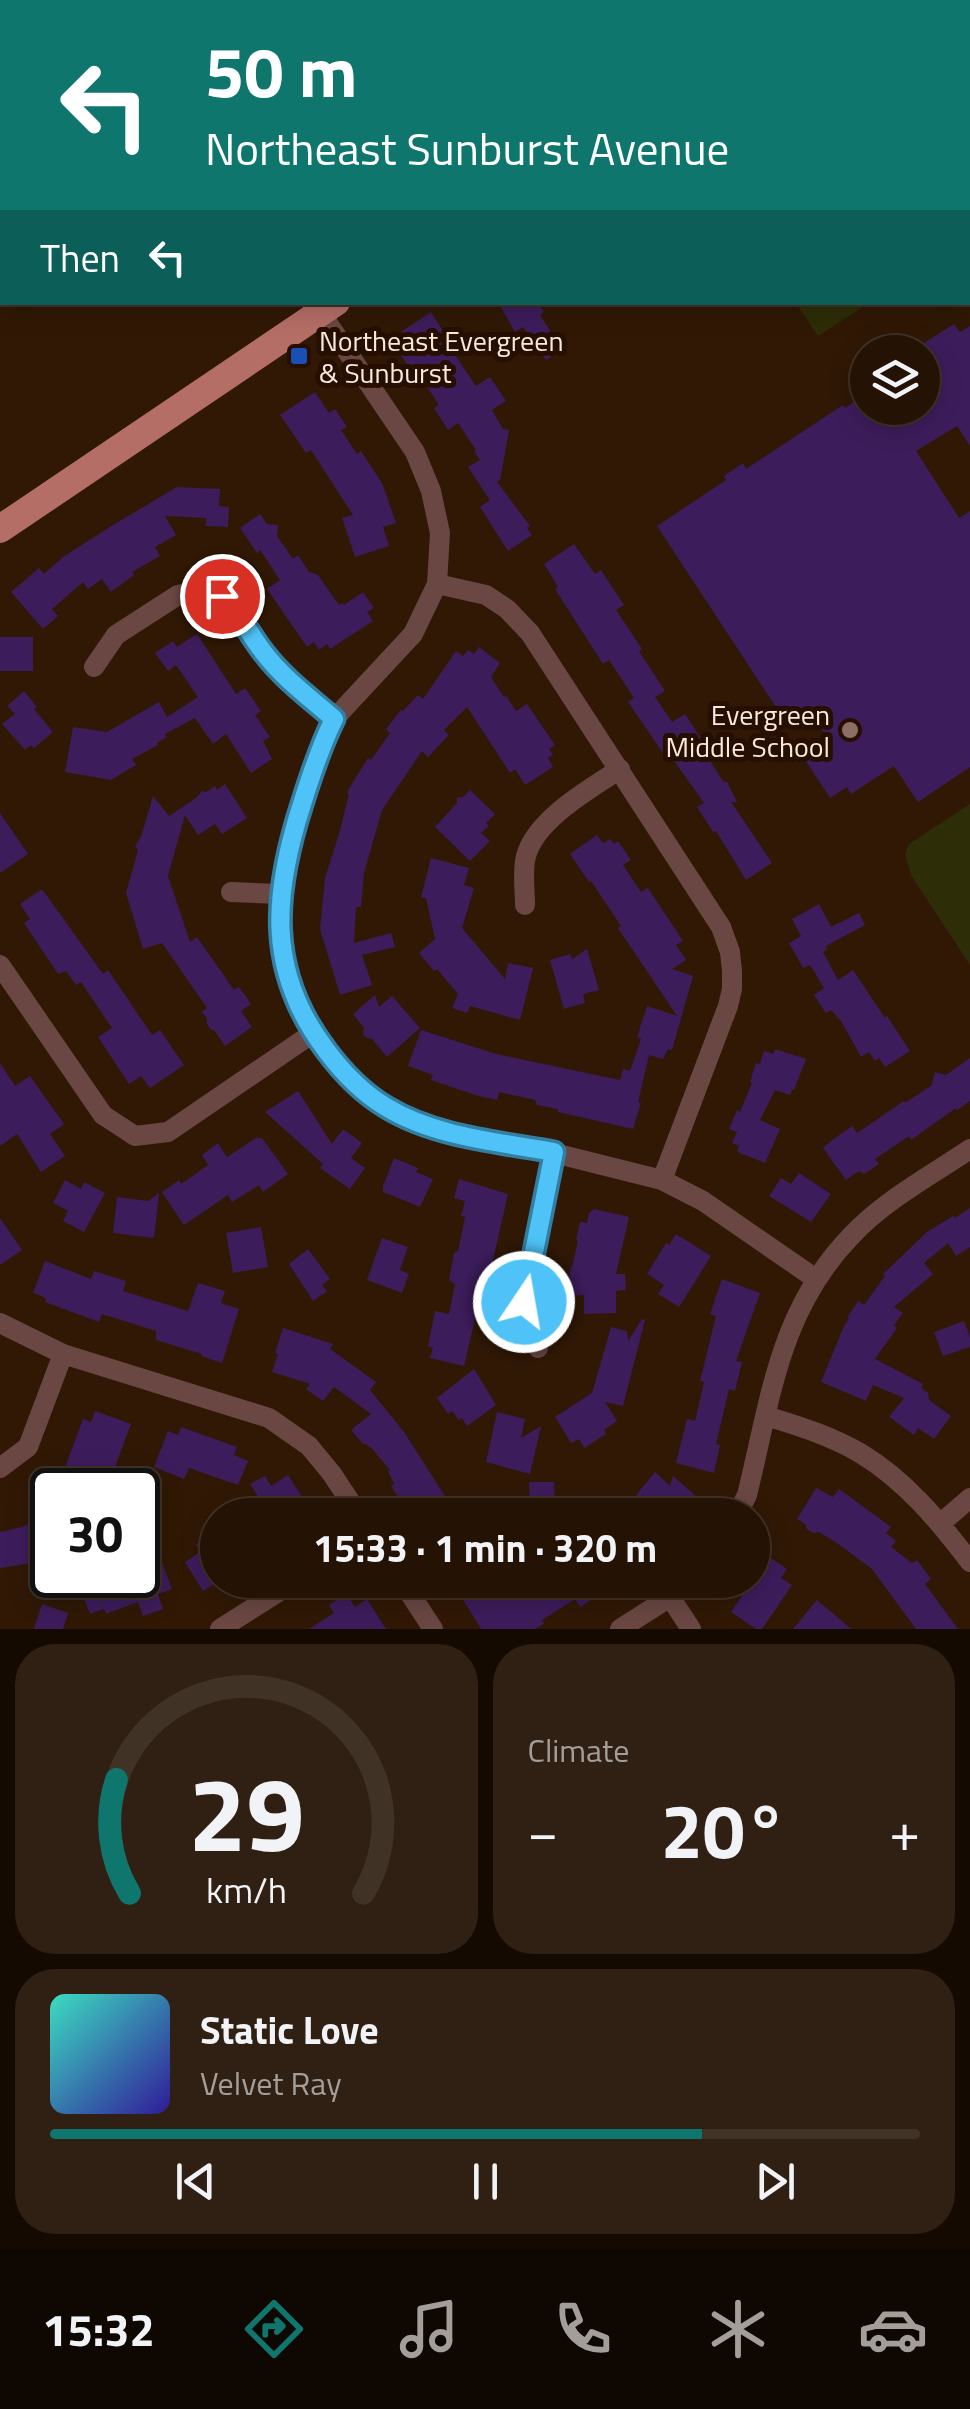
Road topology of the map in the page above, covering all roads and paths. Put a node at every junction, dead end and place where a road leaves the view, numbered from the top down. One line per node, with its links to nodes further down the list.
1 (328, 308): 2 (main road); 3 (street)
2 (0, 529)
3 (437, 584): 5 (street); 6 (street)
4 (94, 667): 5 (street)
5 (334, 719): 8 (street)
6 (620, 768): 9 (street); 14 (street)
7 (231, 892): 8 (street)
8 (280, 894): 11 (street)
9 (525, 905)
10 (0, 965): 11 (street)
11 (313, 1033): 13 (street)
12 (970, 1150): 15 (street)
13 (554, 1152): 14 (street); 17 (street)
14 (662, 1180): 15 (street)
15 (816, 1279): 19 (street)
16 (0, 1323): 18 (street)
17 (538, 1348)
18 (63, 1354): 20 (street); 21 (street)
19 (766, 1416): 22 (street); 24 (street)
20 (0, 1468)
21 (348, 1498)
22 (745, 1498)
23 (970, 1498): 24 (street)
24 (940, 1523): 25 (street)
25 (970, 1562)
26 (269, 1598): 30 (street)
27 (412, 1598): 31 (street)
28 (668, 1598): 32 (street)
29 (671, 1598): 33 (street)
30 (220, 1629)
31 (432, 1629)
32 (620, 1629)
33 (690, 1629)

